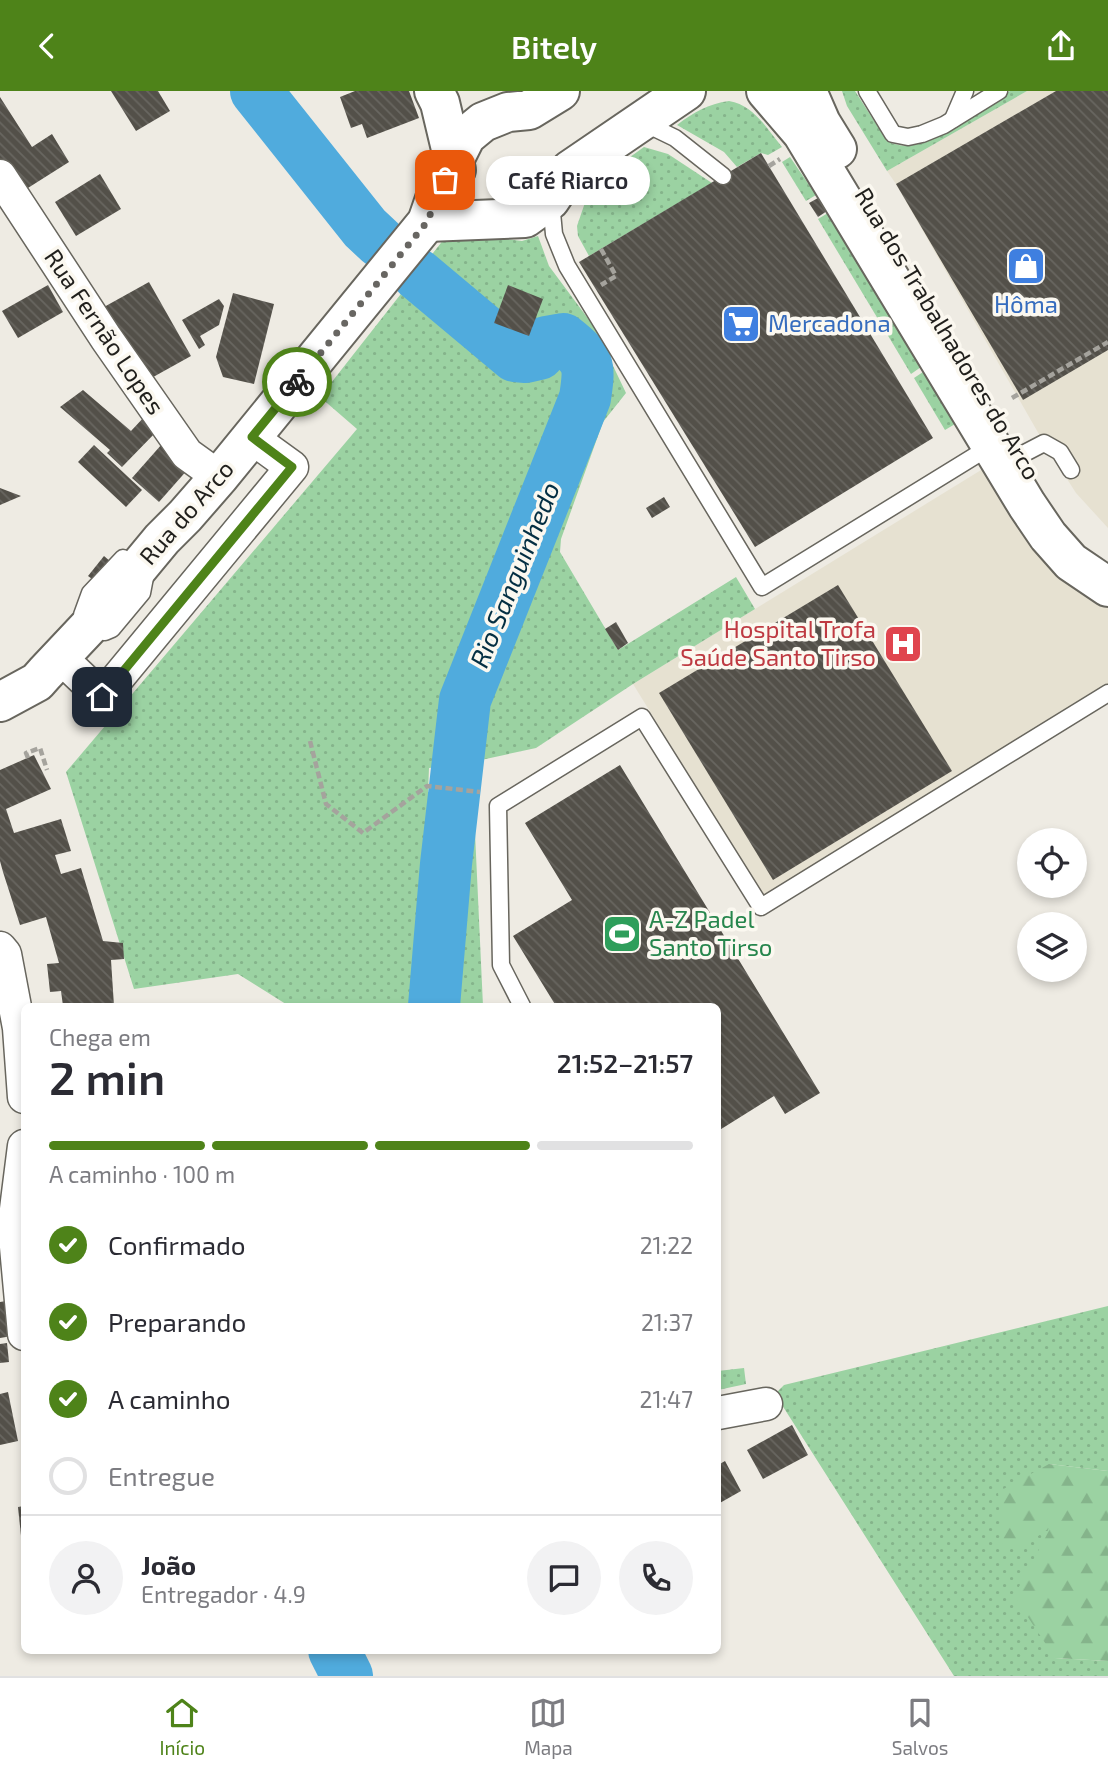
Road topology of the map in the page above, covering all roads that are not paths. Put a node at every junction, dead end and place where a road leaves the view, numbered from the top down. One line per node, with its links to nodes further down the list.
1 (434, 91): 13 (street)
2 (450, 91): 10 (street)
3 (560, 91): 10 (street)
4 (686, 91): 12 (street)
5 (766, 91): 20 (street, Rua dos Trabalhadores do Arco)
6 (807, 91): 20 (street, Rua dos Trabalhadores do Arco)
7 (867, 91): 11 (lane)
8 (965, 91): 11 (lane)
9 (999, 91): 11 (lane)
10 (508, 112): 13 (street)
11 (953, 119)
12 (640, 121): 15 (lane); 16 (street)
13 (454, 163): 17 (street); 18 (street)
14 (0, 176): 22 (street, Rua Fernão Lopes)
15 (723, 176)
16 (550, 200): 17 (street); 20 (lane)
17 (496, 218): 18 (street)
18 (427, 222): 19 (street, Rua do Arco)
19 (252, 437): 22 (street, Rua do Arco); 25 (street)
20 (1019, 448): 21 (lane); 23 (street, Rua dos Trabalhadores do Arco); 24 (street, Rua dos Trabalhadores do Arco)
21 (1072, 470)
22 (219, 477): 25 (street, Rua do Arco)
23 (1108, 561)
24 (1108, 587)
25 (69, 647): 27 (street, Rua do Arco)
26 (1108, 693): 29 (lane)
27 (0, 702)
28 (0, 948): 30 (street)
29 (520, 1003)
30 (21, 1056)
31 (21, 1154): 32 (street)
32 (10, 1183): 33 (street)
33 (21, 1301)
34 (766, 1404): 35 (street)
35 (721, 1412)

